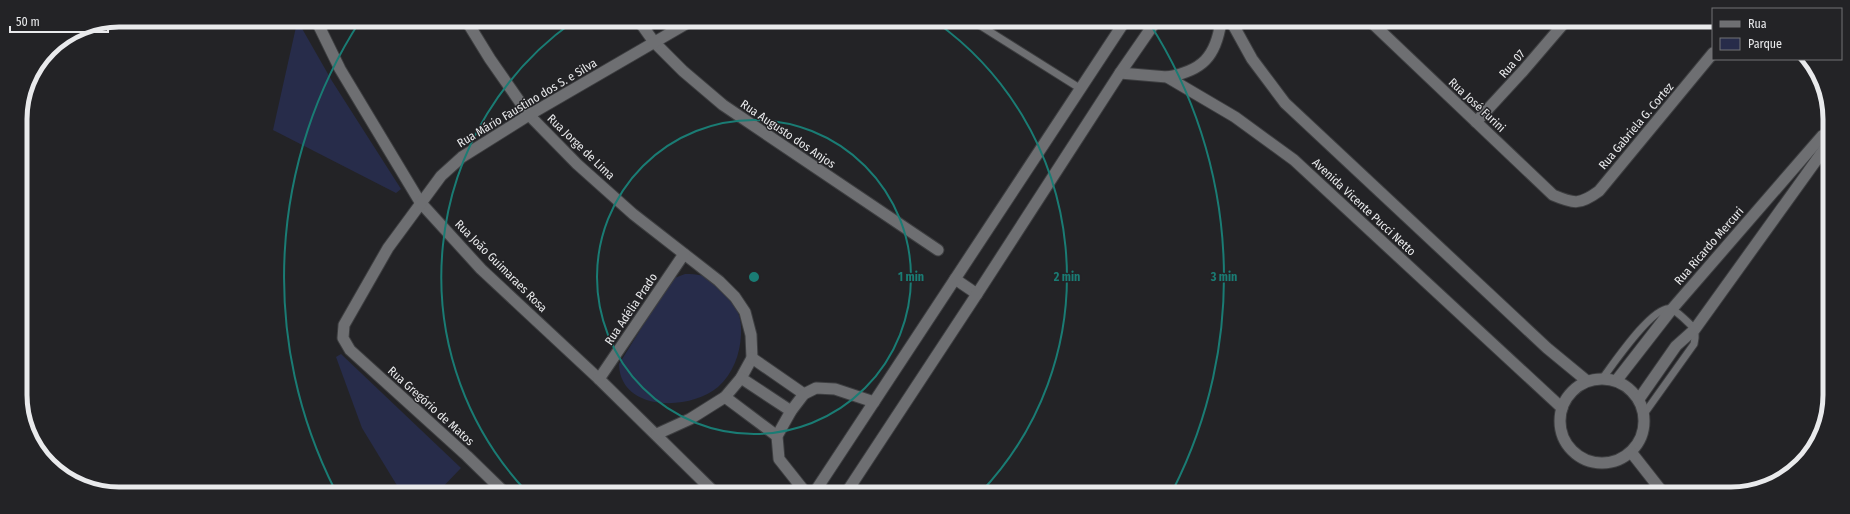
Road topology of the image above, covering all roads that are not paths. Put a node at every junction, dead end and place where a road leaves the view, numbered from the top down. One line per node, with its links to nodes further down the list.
1 (319, 27): 23 (street, Rua João Guimaraes Rosa)
2 (470, 27): 19 (street, Rua Jorge de Lima)
3 (643, 27): 14 (street, Rua Augusto dos Anjos)
4 (680, 27): 14 (street, Rua Mário Faustino dos S. e Silva)
5 (983, 27): 18 (lane)
6 (1121, 27): 18 (street)
7 (1152, 27): 16 (street)
8 (1220, 27): 17 (street)
9 (1233, 27): 37 (street, Avenida Vicente Pucci Netto)
10 (1375, 27): 13 (street, Rua José Furini)
11 (1381, 27): 13 (street)
12 (1561, 27): 20 (street, Rua 07)
13 (1378, 30): 20 (street, Rua José Furini)
14 (654, 42): 19 (street, Rua Mário Faustino dos S. e Silva); 25 (street, Rua Augusto dos Anjos)
15 (1712, 54): 24 (street, Rua Gabriela G. Cortez)
16 (1120, 73): 17 (street, Avenida Vicente Pucci Netto); 28 (street)
17 (1167, 77): 42 (street, Avenida Vicente Pucci Netto)
18 (1081, 89): 27 (street)
19 (529, 115): 23 (street, Rua Mário Faustino dos S. e Silva); 26 (street, Rua Jorge de Lima)
20 (1476, 122): 24 (street, Rua José Furini)
21 (1823, 136): 29 (street, Rua Ricardo Mercuri)
22 (1823, 151): 30 (street)
23 (420, 202): 31 (street, Rua Mário Faustino dos S. e Silva); 34 (street, Rua João Guimaraes Rosa)
24 (1570, 203)
25 (938, 250)
26 (684, 254): 32 (street, Rua Jorge de Lima); 34 (street, Rua Adélia Prado)
27 (955, 279): 28 (street); 41 (street)
28 (977, 294): 52 (street)
29 (1672, 309): 30 (lane); 35 (lane); 36 (street, Rua Ricardo Mercuri)
30 (1695, 328): 40 (street); 44 (lane)
31 (343, 338): 48 (street, Rua Gregório de Matos)
32 (752, 358): 33 (street); 38 (street)
33 (741, 378): 39 (street); 43 (street)
34 (599, 379): 45 (street, Rua João Guimaraes Rosa)
35 (1602, 379): 36 (street); 37 (street)
36 (1616, 381): 40 (street)
37 (1587, 382): 42 (street)
38 (804, 394): 41 (street); 43 (street)
39 (725, 398): 45 (street); 46 (street)
40 (1638, 399): 44 (street)
41 (874, 402): 51 (street)
42 (1562, 408): 47 (street)
43 (791, 411): 46 (street)
44 (1644, 414): 47 (street)
45 (657, 434): 49 (street, Rua João Guimaraes Rosa)
46 (777, 436): 50 (street)
47 (1631, 452): 53 (street)
48 (499, 487)
49 (709, 487)
50 (801, 487)
51 (818, 487)
52 (850, 487)
53 (1658, 487)

